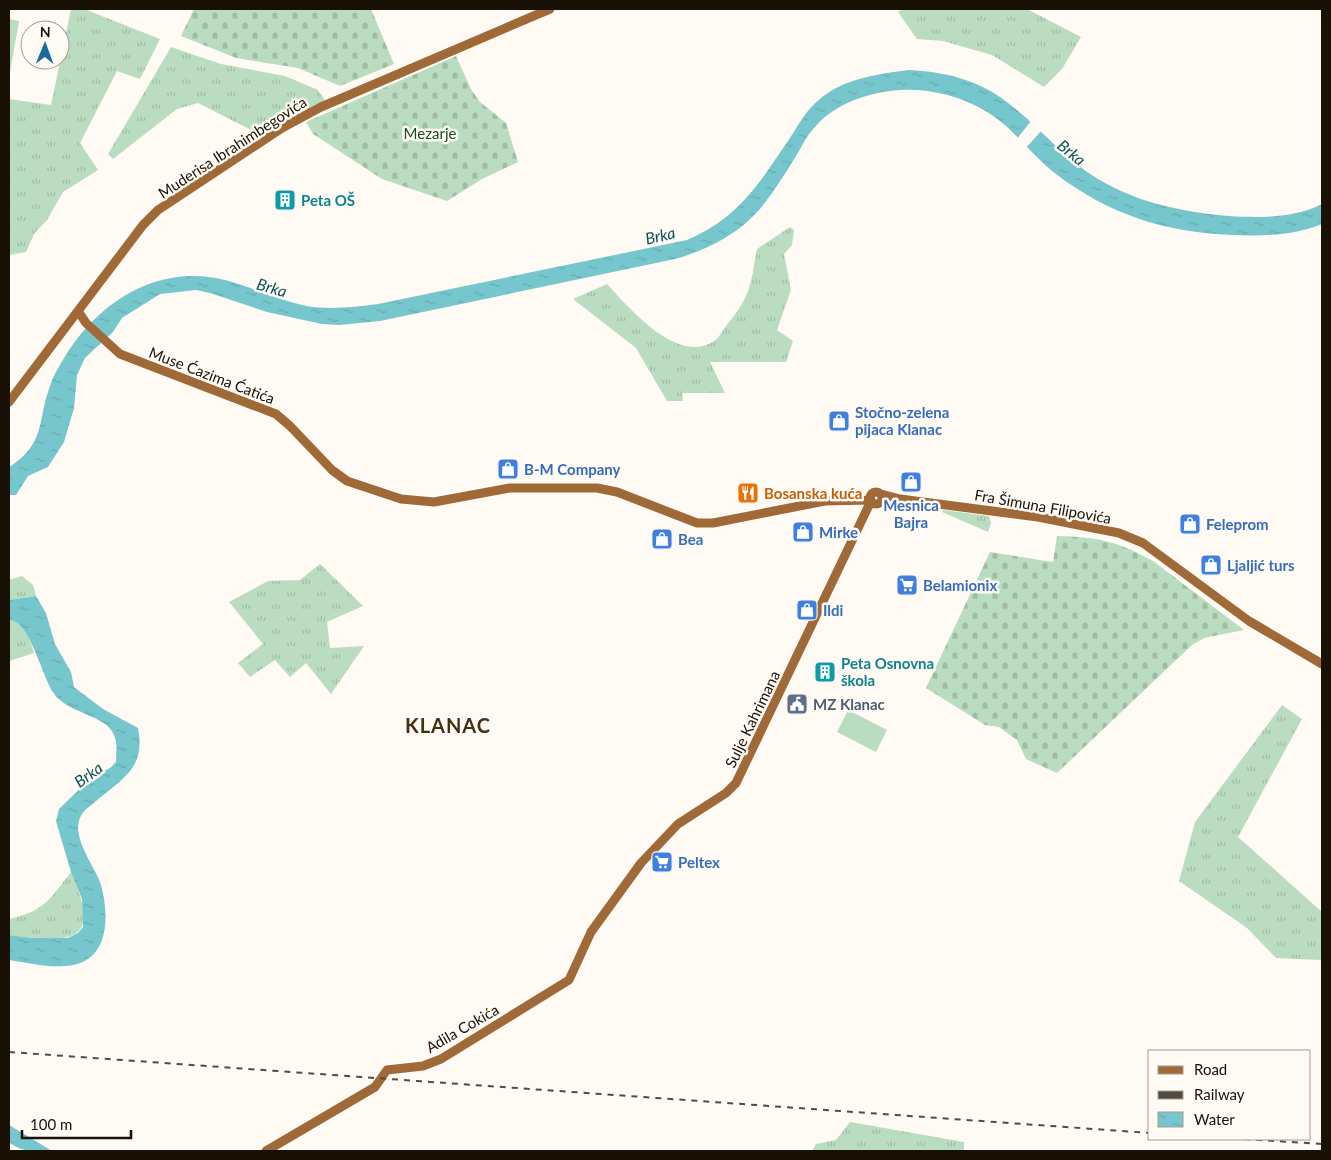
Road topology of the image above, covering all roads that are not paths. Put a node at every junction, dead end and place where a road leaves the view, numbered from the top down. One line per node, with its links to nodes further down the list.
1 (550, 9): 2 (main road, Muderisa Ibrahimbegovića)
2 (78, 311): 3 (main road, Muderisa Ibrahimbegovića); 4 (main road, Muse Ćazima Ćatića)
3 (9, 402)
4 (875, 499): 5 (main road, Fra Šimuna Filipovića); 6 (main road, Sulje Kahrimana)
5 (1322, 664)
6 (569, 980): 7 (main road, Adila Cokića)
7 (266, 1151)

